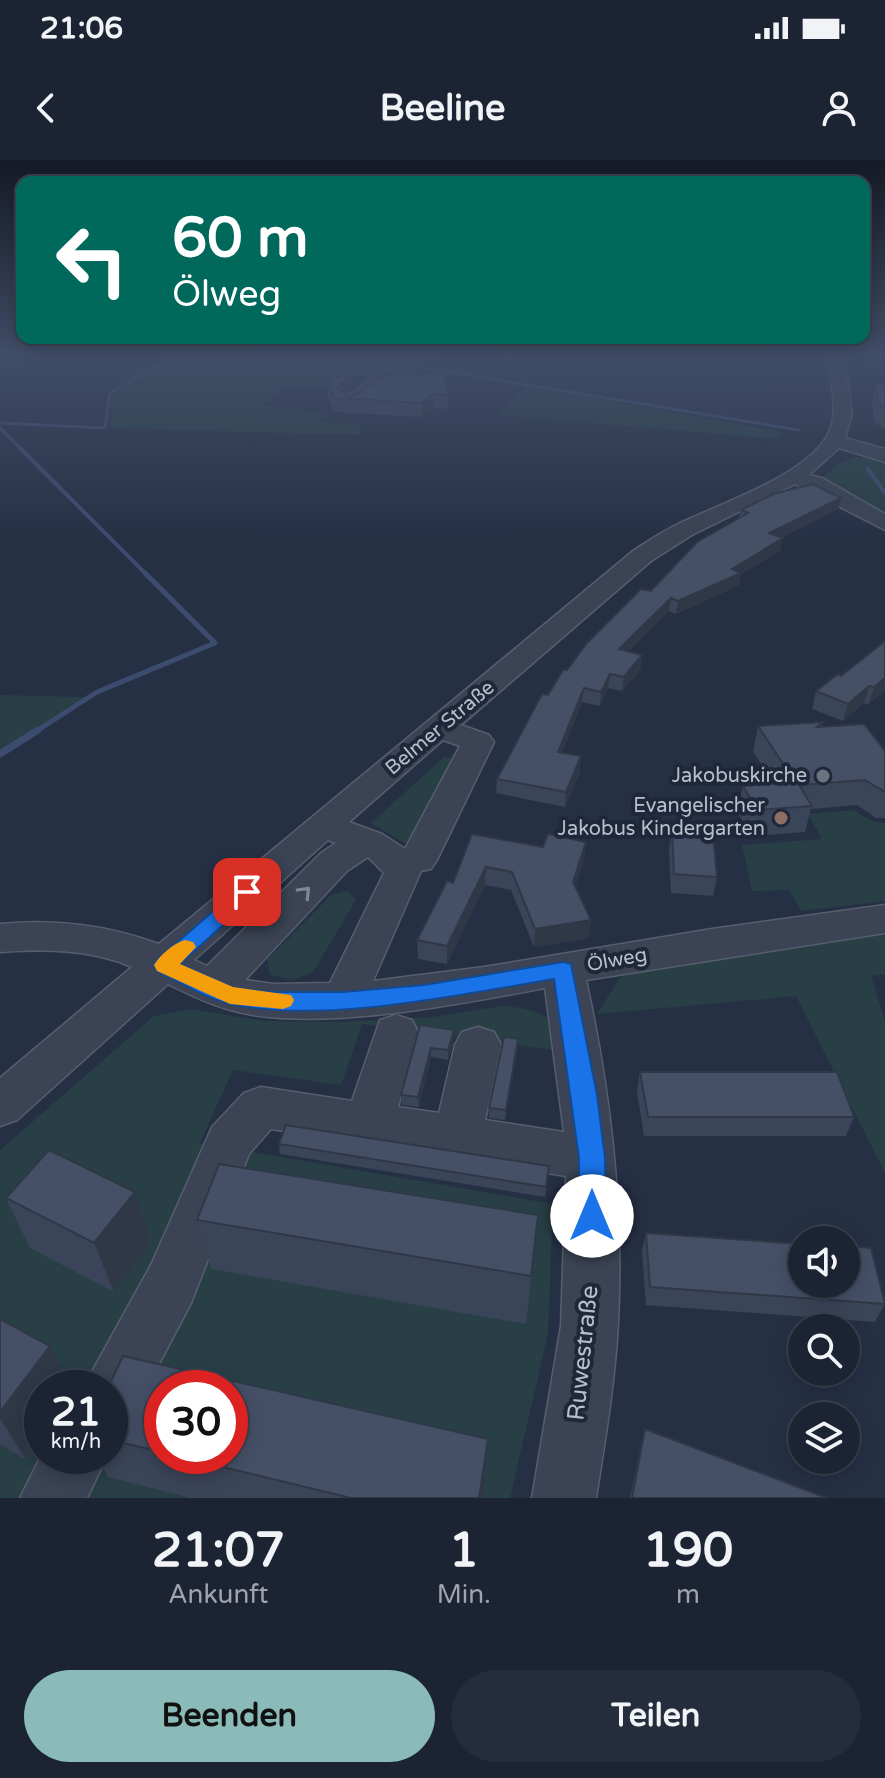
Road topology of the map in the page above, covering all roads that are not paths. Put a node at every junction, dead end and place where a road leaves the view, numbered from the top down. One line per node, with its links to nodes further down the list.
1 (842, 415): 2 (street)
2 (834, 442): 3 (street); 4 (street, Belmer Straße)
3 (885, 456)
4 (793, 477): 5 (street); 6 (street, Belmer Straße)
5 (885, 523)
6 (440, 728): 7 (street, Belmer Straße); 9 (street)
7 (323, 825): 8 (street); 12 (street, Belmer Straße)
8 (368, 844): 14 (street, one-way to 8); 15 (street)
9 (418, 860)
10 (885, 919): 13 (street, Ölweg)
11 (0, 938): 12 (street, Ölweg)
12 (165, 965): 14 (street, Ölweg); 18 (street, Belmer Straße)
13 (563, 969): 15 (street, Ölweg); 21 (street, Ruwestraße)
14 (212, 988): 15 (street, Ölweg)
15 (343, 1000)
16 (396, 1032): 19 (street)
17 (478, 1045): 20 (street)
18 (0, 1106)
19 (369, 1124): 20 (street); 22 (street)
20 (457, 1138): 21 (street)
21 (592, 1158): 25 (street, Ruwestraße)
22 (124, 1370)
23 (66, 1474): 24 (street)
24 (52, 1498)
25 (564, 1498)

